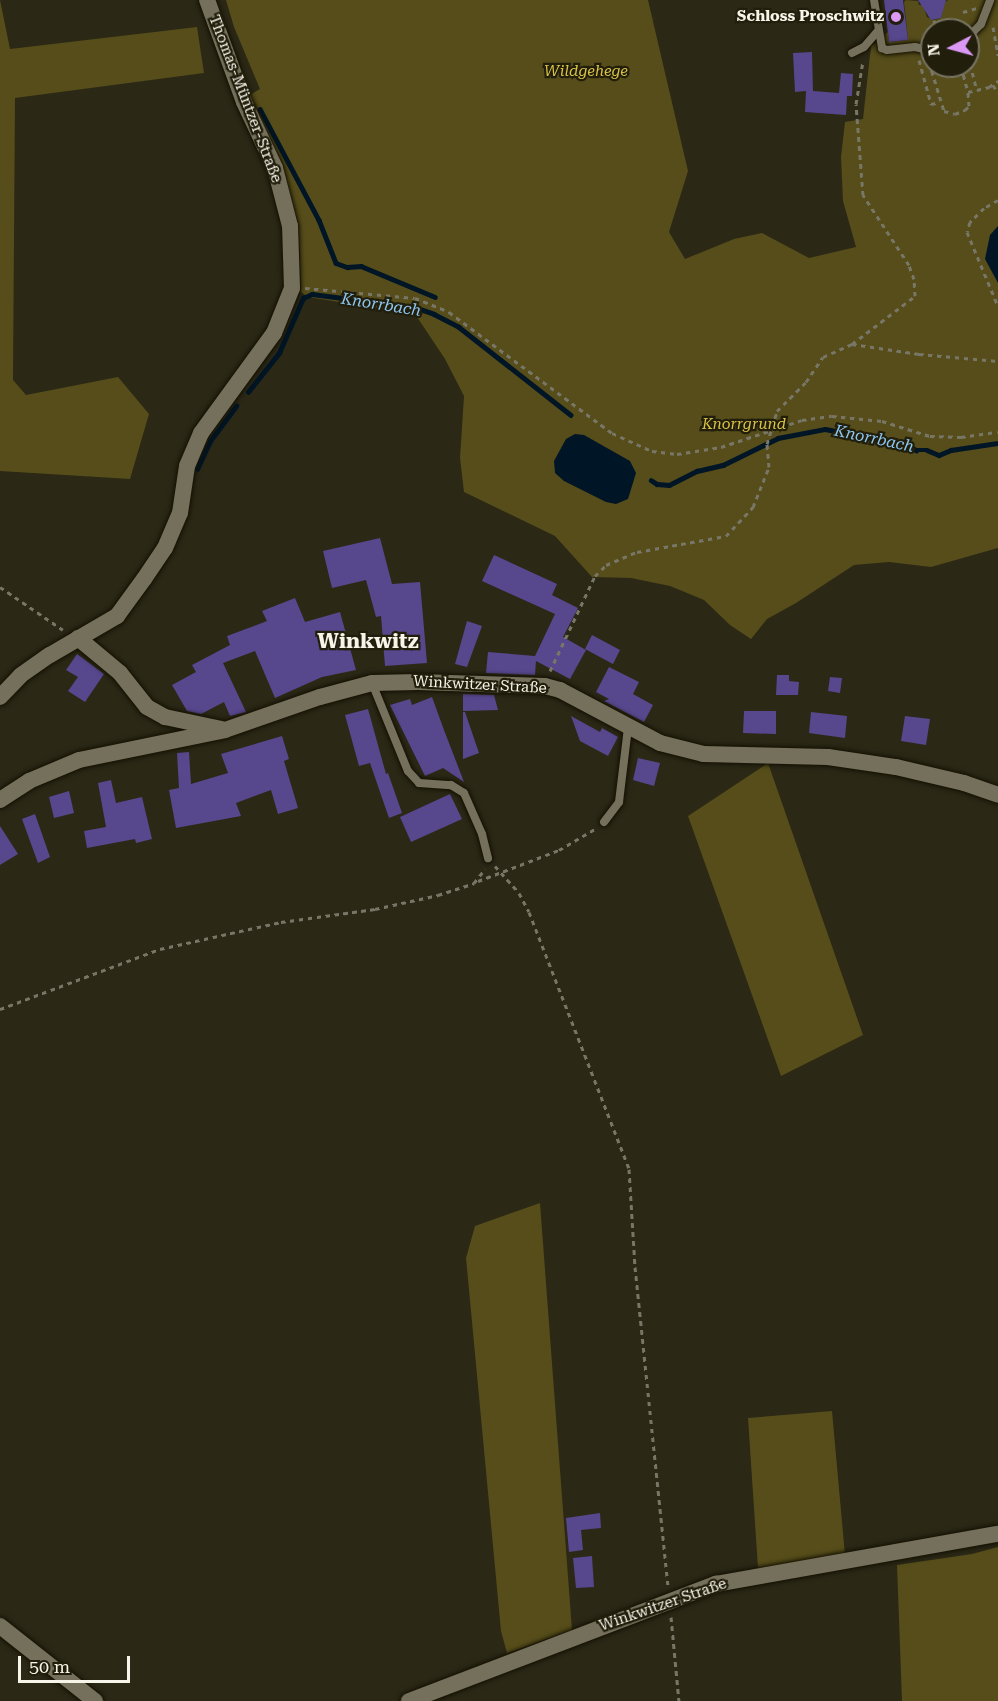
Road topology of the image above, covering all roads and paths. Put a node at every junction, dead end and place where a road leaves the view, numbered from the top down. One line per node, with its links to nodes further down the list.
1 (207, 0): 22 (street, Thomas-Müntzer-Straße)
2 (874, 0): 5 (lane)
3 (990, 2): 4 (lane); 6 (path)
4 (980, 25)
5 (878, 31): 7 (lane); 8 (lane)
6 (997, 40): 11 (path)
7 (864, 47): 10 (lane); 24 (path)
8 (915, 47): 9 (lane); 20 (path)
9 (920, 48)
10 (852, 53)
11 (998, 56)
12 (935, 78): 20 (path)
13 (964, 78): 18 (path)
14 (974, 78): 17 (path)
15 (998, 81): 16 (path)
16 (993, 85): 17 (path); 19 (path)
17 (977, 90): 18 (path)
18 (968, 92): 20 (path)
19 (998, 93)
20 (940, 102)
21 (998, 200): 23 (path)
22 (292, 288): 26 (path); 29 (street, Thomas-Müntzer-Straße)
23 (998, 306)
24 (852, 344): 25 (path); 26 (path)
25 (998, 361)
26 (770, 430): 27 (path); 31 (path)
27 (998, 432)
28 (0, 587): 29 (path)
29 (78, 638): 32 (street, Thomas-Müntzer-Straße); 34 (street)
30 (372, 683): 31 (street, Winkwitzer Straße); 34 (street, Winkwitzer Straße); 38 (lane)
31 (545, 686): 33 (street, Winkwitzer Straße)
32 (0, 697)
33 (628, 728): 35 (street, Winkwitzer Straße); 37 (lane)
34 (225, 730): 36 (street, Winkwitzer Straße)
35 (998, 795)
36 (0, 800)
37 (604, 822): 39 (path)
38 (488, 858): 39 (path); 40 (path)
39 (501, 871): 40 (path); 43 (path)
40 (474, 883): 41 (path)
41 (0, 1009)
42 (998, 1534): 43 (street, Winkwitzer Straße)
43 (669, 1600): 46 (street, Winkwitzer Straße); 47 (path)
44 (0, 1626): 45 (street)
45 (95, 1701)
46 (409, 1701)
47 (680, 1701)

